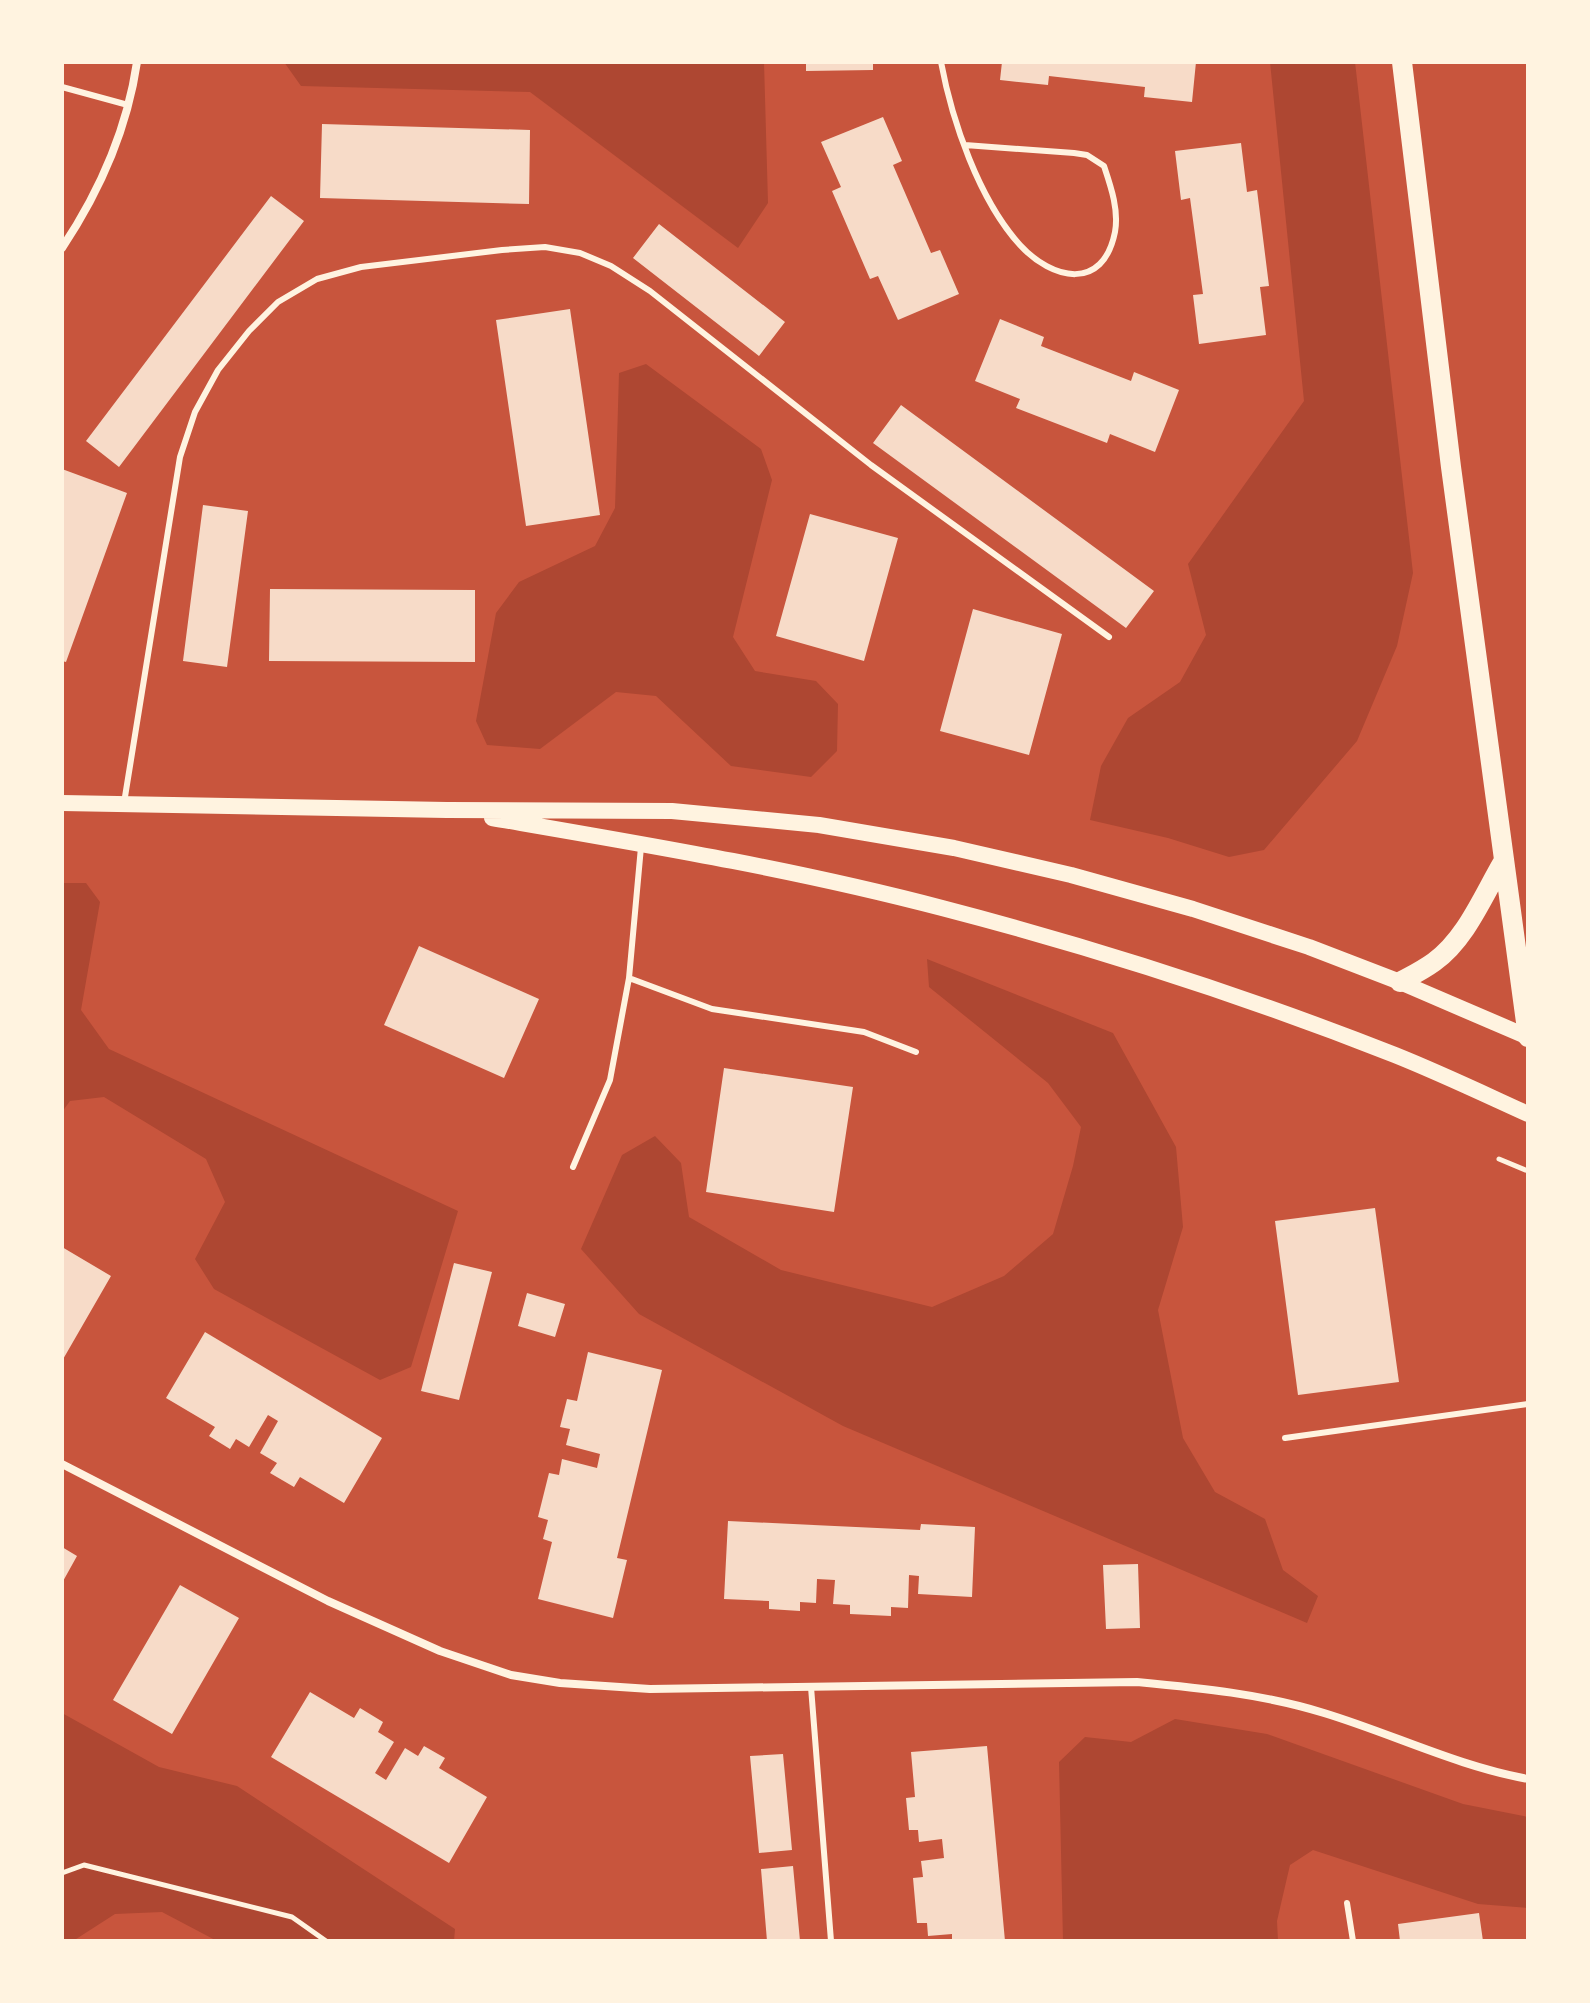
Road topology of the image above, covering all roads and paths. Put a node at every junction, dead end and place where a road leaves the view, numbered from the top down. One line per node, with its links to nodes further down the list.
1 (137, 62): 5 (street)
2 (941, 62): 6 (lane)
3 (1402, 62): 13 (main road)
4 (62, 87): 5 (lane)
5 (128, 105): 7 (street)
6 (965, 145): 6 (lane)
7 (62, 248)
8 (1109, 637): 10 (lane)
9 (62, 803): 10 (main road)
10 (124, 803): 11 (main road)
11 (447, 810): 12 (main road); 17 (main road)
12 (641, 844): 16 (lane); 20 (main road)
13 (1503, 862): 14 (main road); 17 (main road)
14 (1507, 886): 15 (main road); 18 (main road)
15 (1528, 918)
16 (629, 978): 19 (lane); 22 (lane)
17 (1400, 982): 18 (main road)
18 (1528, 1037)
19 (916, 1052)
20 (1528, 1114)
21 (1499, 1159): 23 (path)
22 (573, 1167)
23 (1528, 1171)
24 (1528, 1404): 25 (lane)
25 (1285, 1438)
26 (62, 1464): 27 (street)
27 (811, 1687): 28 (street); 32 (lane)
28 (1528, 1779)
29 (62, 1873): 31 (path)
30 (1347, 1903): 33 (lane)
31 (326, 1941)
32 (831, 1941)
33 (1353, 1941)

